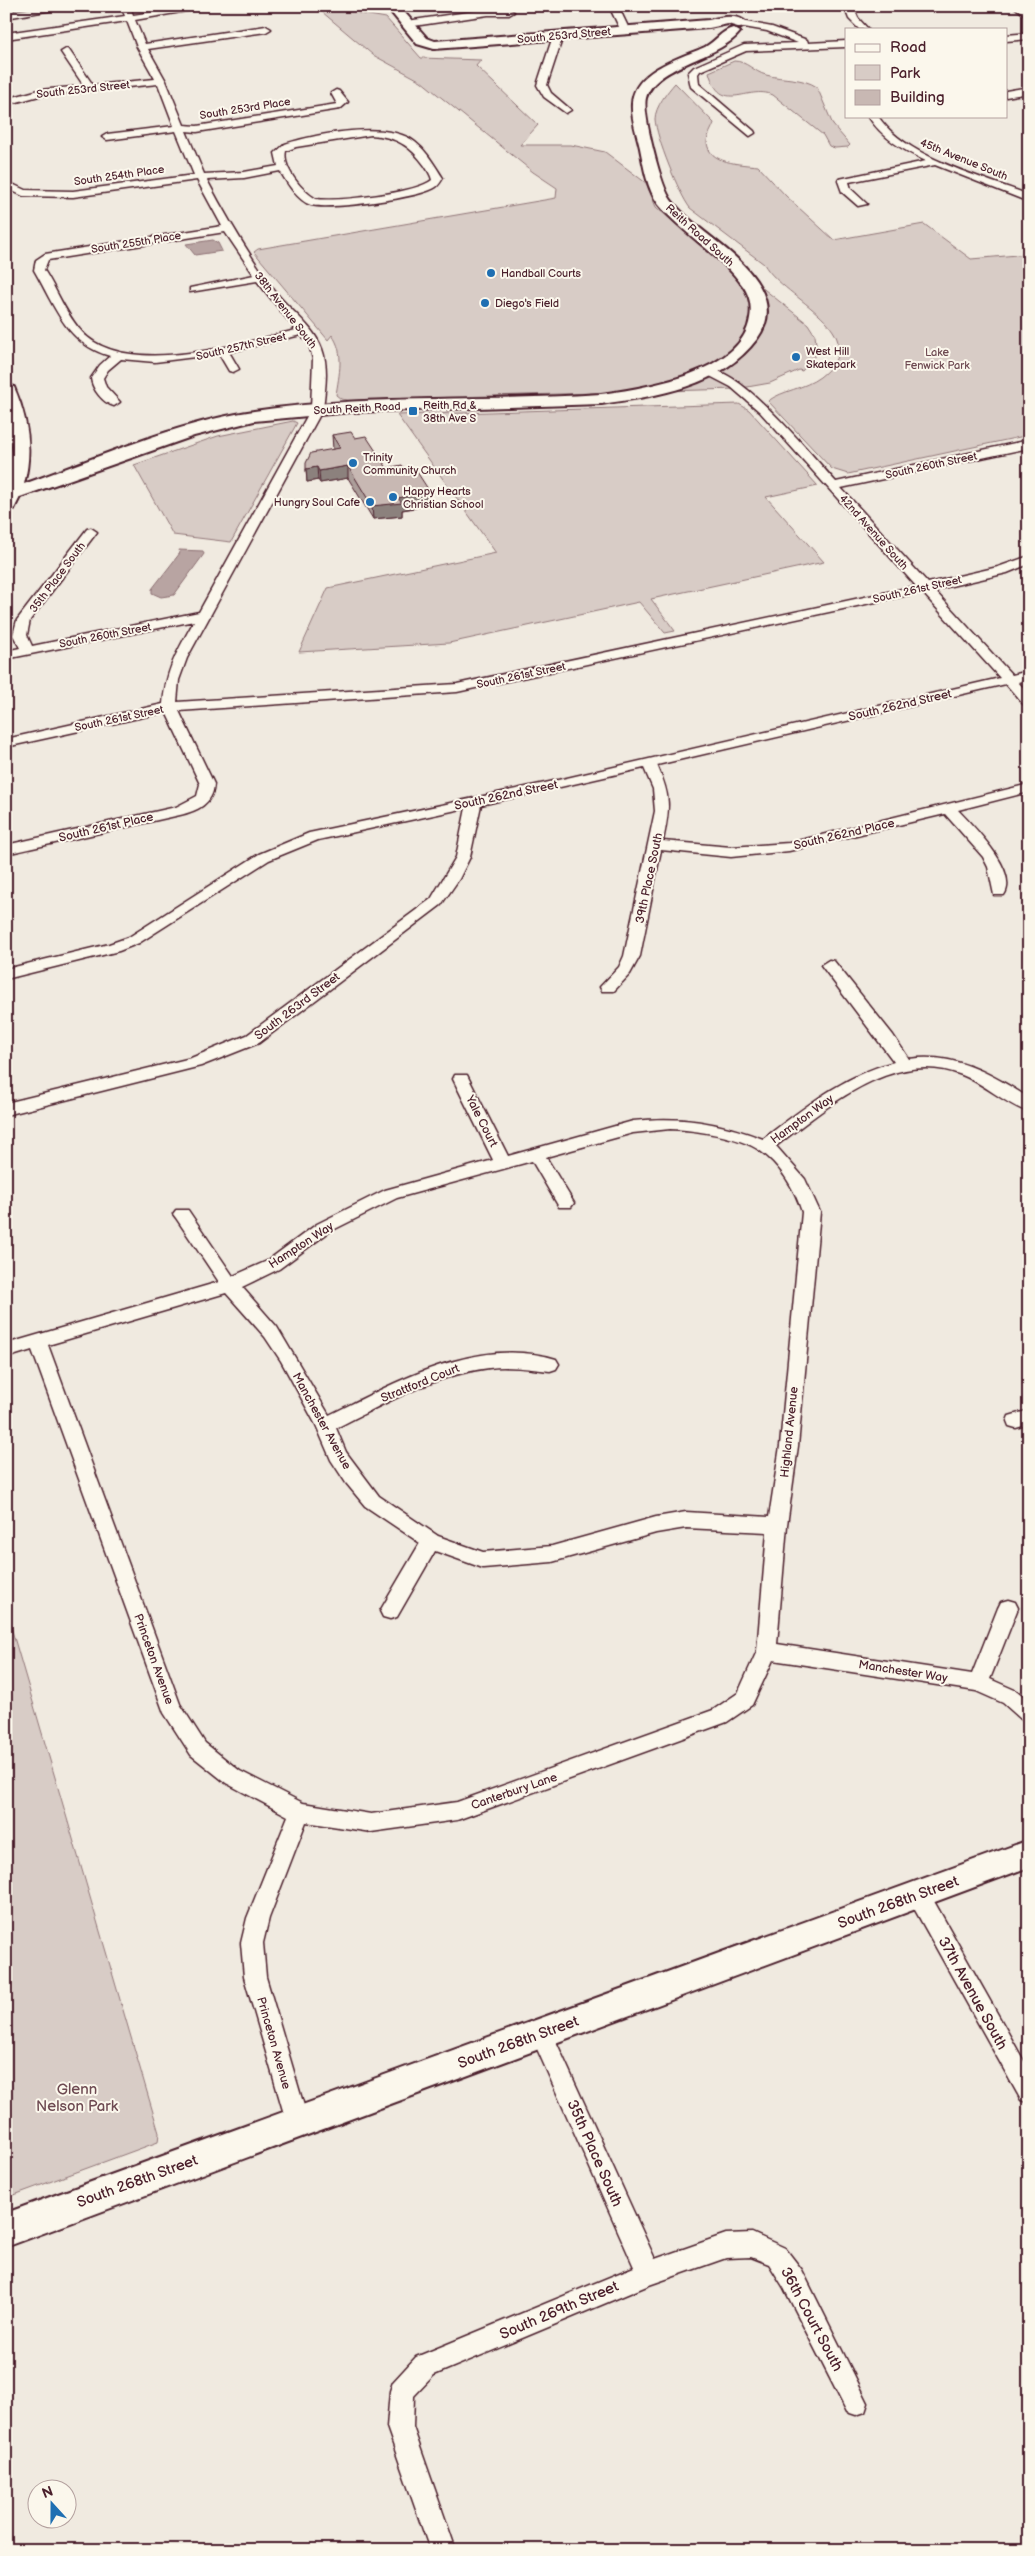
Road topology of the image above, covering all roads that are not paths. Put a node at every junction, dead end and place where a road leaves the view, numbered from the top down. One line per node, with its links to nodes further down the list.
1 (71, 6): 9 (street)
2 (212, 6): 7 (street)
3 (392, 6): 12 (main road)
4 (614, 6): 15 (street)
5 (848, 6): 13 (street)
6 (1016, 6): 10 (street)
7 (127, 12): 16 (street); 22 (street, 38th Avenue South)
8 (509, 12): 12 (street)
9 (7, 14)
10 (1029, 15)
11 (730, 22): 15 (main road, South 253rd Street); 20 (street, South 253rd Street); 48 (main road, Reith Road South)
12 (407, 24): 17 (main road, South 253rd Street)
13 (863, 28)
14 (266, 29): 22 (street)
15 (624, 30): 17 (main road, South 253rd Street)
16 (6, 36)
17 (558, 36): 30 (street)
18 (1029, 36): 19 (street)
19 (1008, 38)
20 (819, 44): 21 (street); 33 (street)
21 (845, 44)
22 (142, 46): 24 (street, 38th Avenue South)
23 (66, 52): 25 (street)
24 (161, 81): 25 (street, South 253rd Street); 32 (street, 38th Avenue South)
25 (90, 87): 29 (street, South 253rd Street)
26 (1029, 90): 28 (street)
27 (336, 93): 32 (street, South 253rd Place)
28 (1008, 94)
29 (6, 102)
30 (566, 110)
31 (874, 118): 35 (street, 45th Avenue South)
32 (179, 128): 34 (street, South 253rd Place); 37 (street, 38th Avenue South)
33 (750, 133)
34 (107, 137)
35 (937, 162): 39 (street, 45th Avenue South); 40 (street)
36 (282, 168): 36 (street); 37 (street, South 254th Place)
37 (200, 177): 38 (street, South 254th Place); 41 (street, 38th Avenue South)
38 (6, 184)
39 (1029, 199)
40 (862, 204)
41 (228, 228): 42 (street, 38th Avenue South); 46 (street, South 255th Place)
42 (259, 277): 43 (street); 44 (street, 38th Avenue South)
43 (194, 290)
44 (304, 331): 45 (street, South 257th Street); 51 (street, 38th Avenue South)
45 (223, 352): 46 (street, South 257th Street); 47 (street)
46 (118, 356): 50 (street)
47 (233, 368)
48 (710, 372): 51 (main road, South Reith Road); 55 (street, 42nd Avenue South)
49 (6, 387): 53 (main road)
50 (114, 402)
51 (317, 410): 54 (main road, South Reith Road); 60 (street, 38th Avenue South)
52 (1029, 444): 55 (street, South 260th Street)
53 (22, 451): 54 (main road); 56 (main road)
54 (88, 467): 56 (main road, South Reith Road)
55 (832, 486): 59 (street, 42nd Avenue South)
56 (9, 500)
57 (91, 532): 61 (street, 35th Place South)
58 (1029, 560): 59 (street, South 261st Street)
59 (924, 588): 64 (street, 42nd Avenue South); 66 (street, South 261st Street)
60 (204, 615): 61 (street, South 260th Street); 66 (street, 38th Avenue South)
61 (28, 651): 62 (street, South 260th Street)
62 (6, 655)
63 (1029, 675): 64 (street, South 262nd Street)
64 (1008, 680): 65 (street, 42nd Avenue South); 68 (street, South 262nd Street)
65 (1029, 702)
66 (170, 707): 67 (street, South 261st Street); 73 (street, South 261st Place)
67 (6, 743)
68 (649, 763): 70 (street, South 262nd Street); 72 (street, 39th Place South)
69 (1029, 788): 71 (street, South 262nd Place)
70 (474, 802): 76 (street, South 262nd Street); 81 (street, South 263rd Street)
71 (948, 809): 72 (street, South 262nd Place); 74 (street)
72 (656, 845): 77 (street, 39th Place South)
73 (6, 850)
74 (999, 892)
75 (829, 965): 78 (street)
76 (6, 974)
77 (608, 987)
78 (904, 1065): 80 (street, Hampton Way); 82 (street, Hampton Way)
79 (461, 1079): 84 (street, Yale Court)
80 (1029, 1106)
81 (6, 1109)
82 (765, 1146): 83 (street, Hampton Way); 92 (street, Highland Avenue)
83 (537, 1155): 84 (street, Hampton Way); 85 (street)
84 (503, 1163): 87 (street, Hampton Way)
85 (565, 1203)
86 (182, 1214): 87 (street, Manchester Avenue)
87 (230, 1284): 88 (street, Hampton Way); 91 (street, Manchester Avenue)
88 (38, 1342): 89 (street, Hampton Way); 100 (street, Princeton Avenue)
89 (6, 1351)
90 (550, 1364): 91 (street, Strattford Court)
91 (325, 1425): 93 (street, Manchester Avenue)
92 (777, 1525): 93 (street, Manchester Avenue); 96 (street, Highland Avenue)
93 (431, 1541): 95 (street)
94 (1008, 1608): 97 (street)
95 (390, 1611)
96 (767, 1650): 97 (street, Manchester Way); 99 (street, Highland Avenue)
97 (978, 1683): 98 (street, Manchester Way)
98 (1029, 1714)
99 (720, 1716): 100 (street, Canterbury Lane)
100 (300, 1812): 105 (street, Princeton Avenue)
101 (1029, 1853): 102 (main road, South 268th Street)
102 (918, 1894): 103 (main road, South 268th Street); 104 (street, 37th Avenue South)
103 (541, 2033): 105 (main road, South 268th Street); 108 (street, 35th Place South)
104 (1029, 2092)
105 (297, 2123): 106 (main road, South 268th Street)
106 (6, 2230)
107 (726, 2246): 108 (street, South 269th Street); 109 (street, 36th Court South)
108 (649, 2273): 110 (street, South 269th Street)
109 (856, 2403)
110 (443, 2550)

